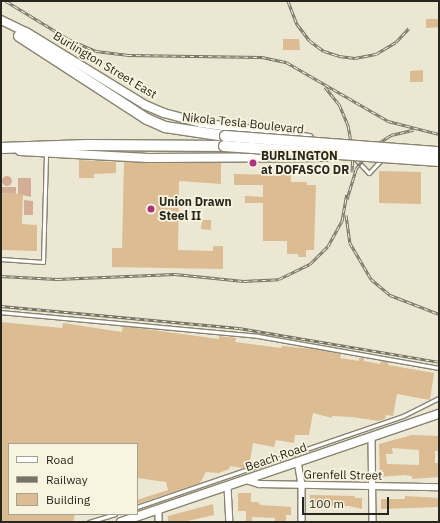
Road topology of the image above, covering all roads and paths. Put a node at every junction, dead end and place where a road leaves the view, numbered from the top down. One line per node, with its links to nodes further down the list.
1 (3, 21): 2 (main road, Nikola Tesla Boulevard); 3 (main road, Burlington Street East)
2 (19, 36): 4 (highway, Nikola Tesla Boulevard)
3 (270, 132): 6 (main road, Burlington Street East); 9 (lane)
4 (224, 141): 5 (highway, Nikola Tesla Boulevard); 6 (highway, Nikola Tesla Boulevard, bridge); 11 (highway, Nikola Tesla Boulevard, bridge)
5 (1, 148): 7 (main road)
6 (439, 152)
7 (46, 153): 9 (main road); 12 (lane)
8 (347, 156): 9 (main road); 10 (main road); 10 (lane)
9 (269, 158)
10 (385, 158): 11 (main road)
11 (439, 162)
12 (1, 259)
13 (1, 312): 14 (lane)
14 (439, 368)
15 (439, 398): 24 (lane)
16 (439, 414): 17 (main road, Beach Road)
17 (372, 438): 18 (main road, Beach Road); 21 (street)
18 (298, 462): 19 (main road, Beach Road); 20 (street)
19 (246, 480): 20 (street, Grenfell Street); 22 (main road, Beach Road)
20 (302, 485): 21 (street, Grenfell Street); 31 (street)
21 (373, 486): 23 (street, Grenfell Street); 32 (street)
22 (228, 487): 25 (main road, Beach Road); 30 (street)
23 (439, 487)
24 (138, 507)
25 (159, 509): 28 (main road, Beach Road); 29 (street)
26 (112, 515): 27 (lane)
27 (89, 522)
28 (121, 522)
29 (159, 522)
30 (230, 522)
31 (302, 522)
32 (373, 522)

